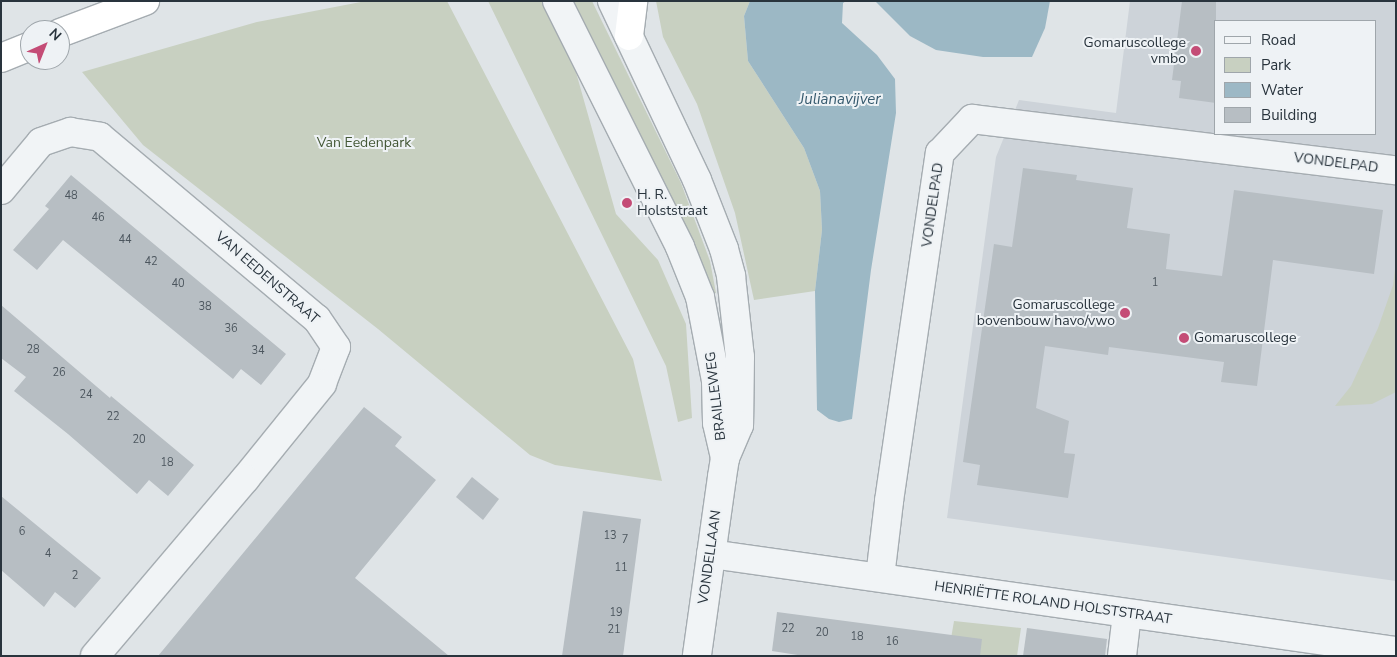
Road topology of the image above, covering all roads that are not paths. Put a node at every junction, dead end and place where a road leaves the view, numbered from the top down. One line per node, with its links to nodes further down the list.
1 (145, 1): 5 (highway)
2 (557, 1): 11 (street, BRAILLEWEG)
3 (612, 1): 6 (street, BRAILLEWEG)
4 (633, 1): 6 (highway)
5 (70, 29)
6 (629, 36): 11 (street, BRAILLEWEG)
7 (20, 50): 8 (highway)
8 (1, 58)
9 (1396, 170): 13 (street, VONDELPAD)
10 (1, 190): 16 (street, VAN EEDENSTRAAT)
11 (725, 458): 12 (street, VONDELLAAN)
12 (711, 554): 13 (street, HENRIËTTE ROLAND HOLSTSTRAAT); 17 (street, VONDELLAAN)
13 (880, 577): 14 (street, HENRIËTTE ROLAND HOLSTSTRAAT)
14 (1127, 614): 15 (street, HENRIËTTE ROLAND HOLSTSTRAAT); 18 (street)
15 (1396, 651)
16 (95, 656)
17 (697, 656)
18 (1122, 656)

